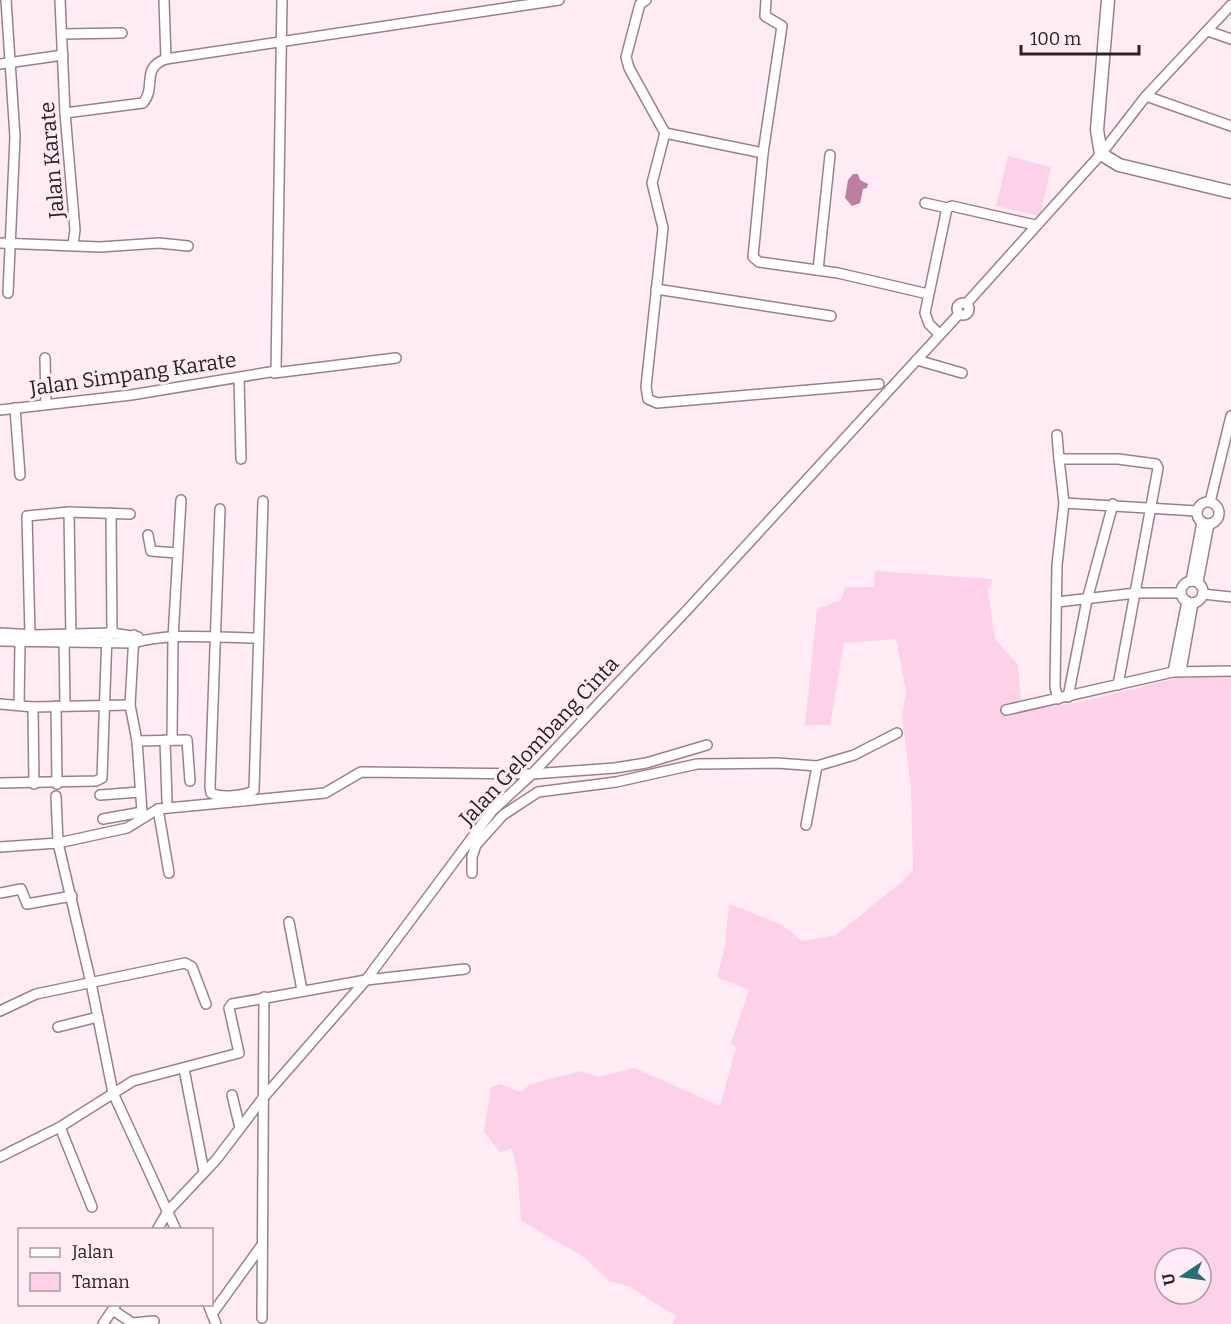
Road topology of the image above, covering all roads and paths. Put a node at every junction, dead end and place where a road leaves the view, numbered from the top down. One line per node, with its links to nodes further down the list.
1 (6, 0): 17 (street)
2 (60, 0): 12 (street, Jalan Karate)
3 (164, 0): 16 (street)
4 (282, 0): 14 (street)
5 (559, 0): 14 (street)
6 (646, 0): 22 (street)
7 (766, 0): 23 (street)
8 (1108, 0): 24 (street)
9 (1231, 5): 10 (street)
10 (1208, 31): 13 (street); 19 (street)
11 (122, 33): 12 (street)
12 (62, 34): 15 (street, Jalan Karate)
13 (1231, 39)
14 (281, 42): 16 (street); 43 (street)
15 (63, 55): 17 (street); 20 (street, Jalan Karate)
16 (166, 59): 20 (street)
17 (10, 63): 18 (street); 30 (street)
18 (0, 64)
19 (1146, 96): 21 (street); 24 (street)
20 (65, 113): 32 (street, Jalan Karate)
21 (1231, 126)
22 (665, 133): 23 (street); 35 (street)
23 (764, 153): 34 (street)
24 (1101, 154): 26 (street); 29 (street)
25 (830, 155): 34 (street)
26 (1231, 192)
27 (925, 203): 28 (street)
28 (947, 208): 29 (street); 37 (street)
29 (1035, 225): 39 (street, Jalan Gelombang Cinta)
30 (12, 242): 31 (street, Jalan Karate); 32 (street, Jalan Karate); 36 (street)
31 (0, 243)
32 (73, 244): 33 (street)
33 (188, 246)
34 (818, 270): 37 (street)
35 (656, 289): 38 (street); 46 (street)
36 (8, 293)
37 (928, 294): 39 (street)
38 (831, 316)
39 (939, 334): 42 (street, Jalan Gelombang Cinta)
40 (45, 358): 47 (street)
41 (396, 358): 43 (street, Jalan Simpang Karate)
42 (917, 360): 44 (street); 104 (street, Jalan Gelombang Cinta)
43 (272, 373): 45 (street, Jalan Simpang Karate)
44 (962, 373)
45 (239, 378): 47 (street, Jalan Simpang Karate); 52 (street)
46 (879, 384)
47 (46, 404): 48 (street, Jalan Simpang Karate)
48 (15, 408): 49 (street, Jalan Simpang Karate); 54 (street)
49 (0, 410)
50 (1231, 416): 57 (street)
51 (1057, 435): 53 (street)
52 (241, 459)
53 (1059, 459): 58 (street); 60 (street)
54 (20, 475)
55 (181, 500): 70 (street)
56 (262, 501): 83 (street)
57 (1210, 501): 62 (street); 66 (street)
58 (1064, 503): 59 (street); 77 (street)
59 (1113, 504): 60 (street); 76 (street)
60 (1153, 506): 62 (street); 72 (street)
61 (220, 509): 82 (street)
62 (1197, 511): 68 (street)
63 (69, 512): 64 (street); 79 (street); 84 (street)
64 (111, 513): 65 (street); 80 (street)
65 (130, 514)
66 (1219, 515): 67 (street); 68 (street)
67 (1231, 516)
68 (1205, 523): 71 (street)
69 (148, 535): 70 (street)
70 (177, 553): 81 (street)
71 (1194, 581): 73 (street); 75 (street)
72 (1136, 593): 75 (street); 76 (street); 90 (street)
73 (1203, 594): 74 (street); 75 (street)
74 (1231, 597)
75 (1187, 599): 89 (street)
76 (1087, 600): 77 (street); 91 (street)
77 (1057, 602): 91 (street)
78 (0, 633): 79 (street)
79 (30, 635): 84 (street)
80 (109, 637): 84 (street); 85 (street); 94 (street)
81 (173, 638): 82 (street); 85 (street); 100 (street)
82 (214, 638): 83 (street); 83 (street)
83 (258, 638)
84 (67, 639): 87 (street); 97 (street)
85 (134, 639): 95 (street)
86 (0, 641): 87 (street)
87 (20, 643): 93 (street)
88 (1231, 671): 89 (street)
89 (1177, 672): 90 (street)
90 (1118, 685): 91 (street)
91 (1063, 698): 98 (street)
92 (0, 704): 93 (street)
93 (19, 704): 96 (street)
94 (105, 705): 95 (street); 97 (street); 108 (street)
95 (130, 705): 101 (street)
96 (33, 706): 97 (street); 107 (street)
97 (60, 706): 108 (street)
98 (1006, 710)
99 (897, 733): 103 (street)
100 (169, 740): 101 (street); 105 (street); 112 (street)
101 (137, 741): 109 (street)
102 (707, 745): 104 (street)
103 (818, 766): 115 (street); 119 (street)
104 (532, 774): 113 (street); 124 (street, Jalan Gelombang Cinta)
105 (190, 781)
106 (0, 783): 107 (street)
107 (34, 784): 108 (street)
108 (57, 784)
109 (140, 792): 110 (street); 114 (street)
110 (100, 795)
111 (57, 796): 116 (street)
112 (167, 801)
113 (158, 809): 116 (street); 118 (street)
114 (103, 819)
115 (806, 825)
116 (58, 843): 117 (street); 121 (street)
117 (0, 847)
118 (169, 873)
119 (472, 873)
120 (0, 893): 121 (street)
121 (72, 896): 125 (street)
122 (289, 922): 126 (street)
123 (465, 969): 124 (street)
124 (366, 980): 126 (street); 135 (street, Jalan Gelombang Cinta)
125 (91, 983): 128 (street); 129 (street); 130 (street)
126 (302, 990): 127 (street)
127 (264, 997): 132 (street); 135 (street)
128 (206, 1004)
129 (0, 1011)
130 (99, 1017): 131 (street); 133 (street)
131 (58, 1027)
132 (184, 1069): 133 (street); 139 (street)
133 (112, 1093): 136 (street); 141 (street)
134 (232, 1095): 137 (street)
135 (263, 1098): 137 (street, Jalan Gelombang Cinta); 144 (street)
136 (60, 1127): 138 (street); 140 (street)
137 (240, 1128): 139 (street, Jalan Gelombang Cinta)
138 (0, 1157)
139 (204, 1172): 141 (street, Jalan Gelombang Cinta)
140 (92, 1207)
141 (168, 1211): 142 (street, Jalan Gelombang Cinta); 143 (street)
142 (158, 1228)
143 (175, 1228)
144 (262, 1245): 145 (street); 148 (street)
145 (213, 1305)
146 (114, 1307): 149 (street); 150 (street)
147 (210, 1309): 151 (street)
148 (262, 1318)
149 (154, 1321)
150 (103, 1324)
151 (216, 1324)

